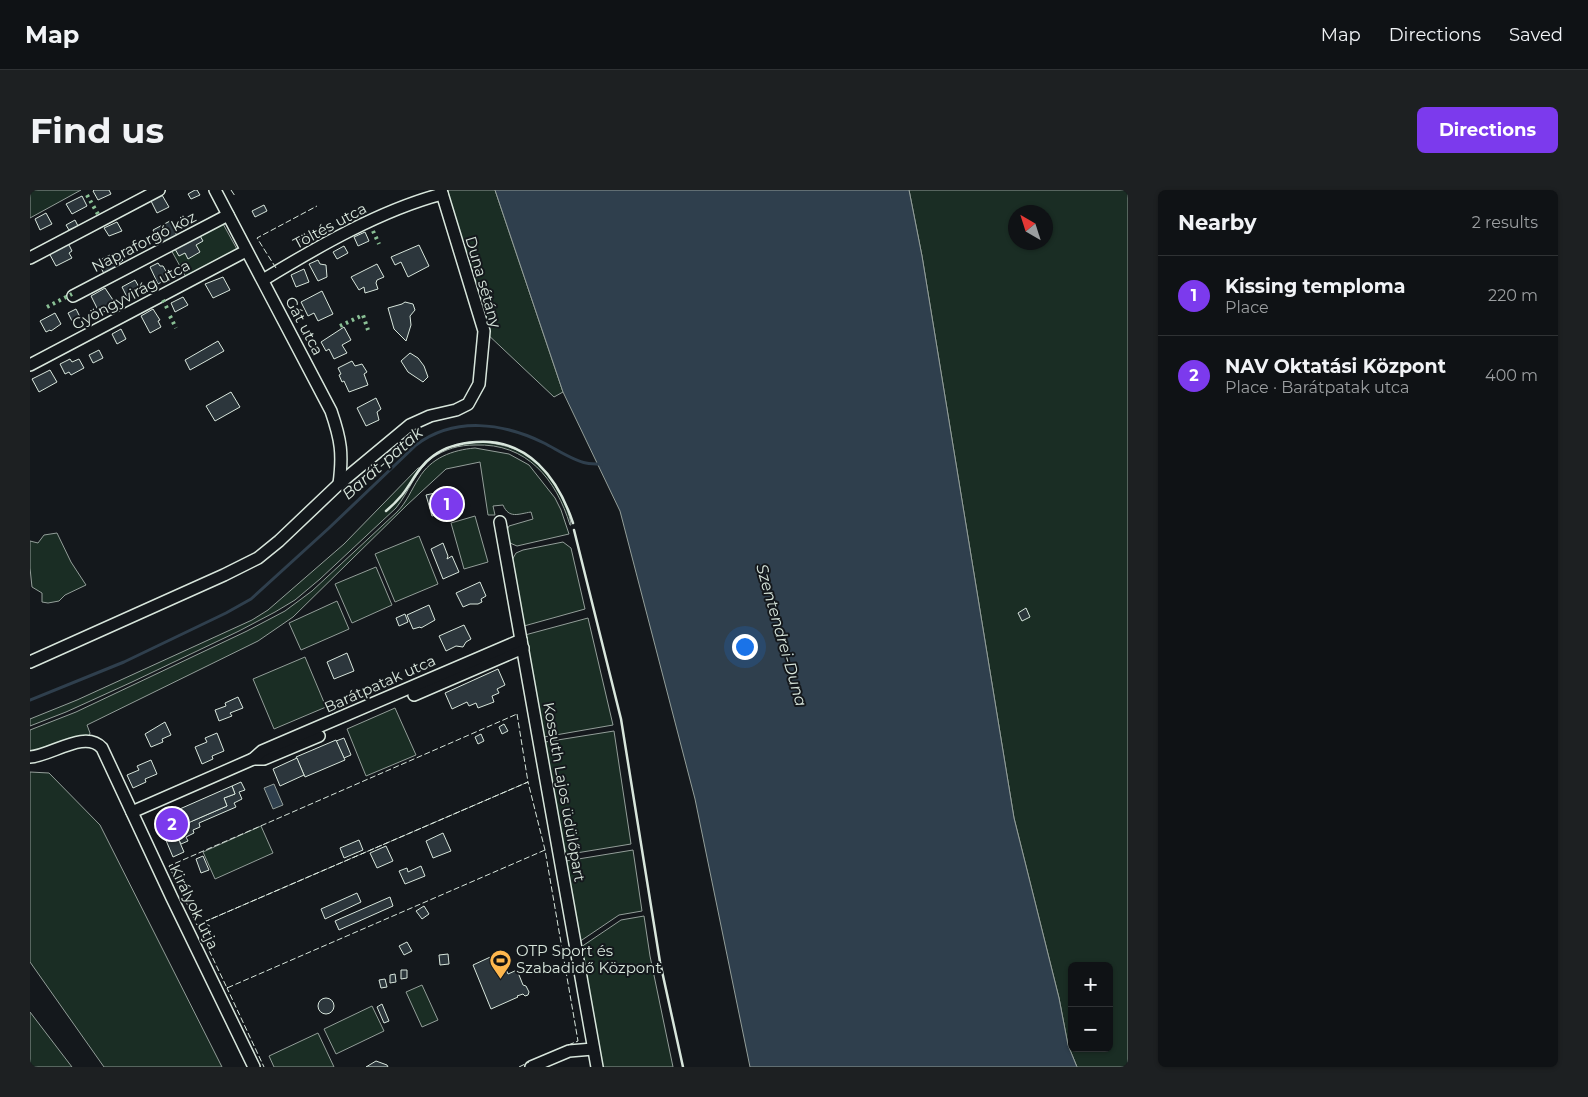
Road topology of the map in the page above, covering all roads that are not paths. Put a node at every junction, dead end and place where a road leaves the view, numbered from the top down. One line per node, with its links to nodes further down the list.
1 (159, 190): 6 (street)
2 (215, 190): 4 (street, Gát utca)
3 (441, 192): 7 (street, Töltés utca); 10 (street, Duna sétány)
4 (228, 215): 5 (street, Gát utca); 8 (street, Napraforgó köz)
5 (246, 251): 7 (street, Gát utca); 9 (street, Gyöngyvirág utca)
6 (30, 258)
7 (263, 280): 10 (street, Gát utca)
8 (73, 296)
9 (30, 365)
10 (339, 484): 13 (street)
11 (500, 522): 12 (street, Kossuth Lajos üdülőpart)
12 (522, 644): 15 (street, Barátpatak utca); 16 (street, Kossuth Lajos üdülőpart)
13 (30, 662)
14 (30, 757): 15 (street, Királyok útja)
15 (132, 812): 17 (street, Királyok útja)
16 (593, 1049): 18 (street); 19 (street, Kossuth Lajos üdülőpart)
17 (254, 1067)
18 (531, 1067)
19 (597, 1067)

